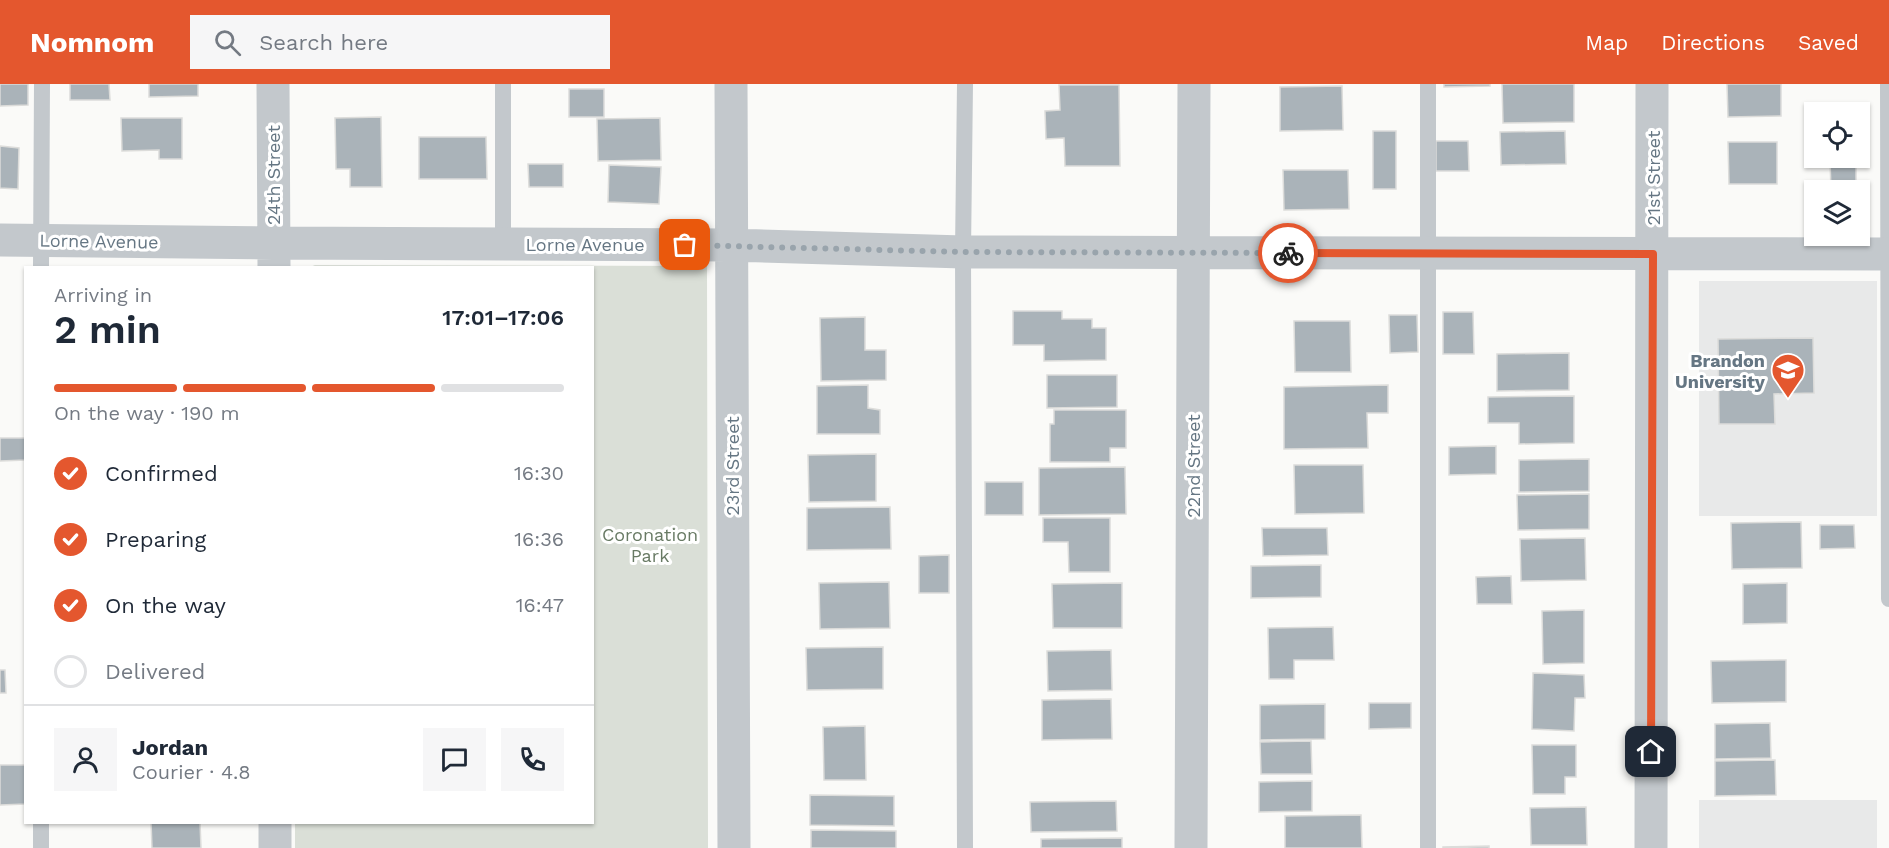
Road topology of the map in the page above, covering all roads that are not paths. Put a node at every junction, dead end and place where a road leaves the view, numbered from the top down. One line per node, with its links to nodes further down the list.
1 (42, 84): 16 (lane)
2 (273, 84): 19 (street, 24th Street)
3 (503, 84): 11 (lane)
4 (731, 84): 12 (street, 23rd Street)
5 (965, 84): 13 (lane)
6 (1194, 84): 14 (street, 22nd Street)
7 (1428, 84): 15 (lane)
8 (1652, 84): 17 (street, 21st Street)
9 (1888, 84): 18 (lane)
10 (0, 240): 16 (street, Lorne Avenue)
11 (503, 244): 12 (street, Lorne Avenue); 19 (street, Lorne Avenue)
12 (731, 245): 13 (street, Lorne Avenue); 25 (street, 23rd Street)
13 (963, 252): 14 (street, Lorne Avenue); 26 (lane)
14 (1194, 253): 15 (street, Lorne Avenue); 27 (street, 22nd Street)
15 (1428, 253): 17 (street, Lorne Avenue); 28 (lane)
16 (42, 254): 19 (street, Lorne Avenue)
17 (1653, 254): 18 (street, Lorne Avenue); 29 (street, 21st Street)
18 (1888, 254): 20 (lane)
19 (274, 255)
20 (1889, 599)
21 (41, 824): 23 (lane)
22 (274, 824): 24 (street)
23 (41, 848)
24 (275, 848)
25 (734, 848)
26 (965, 848)
27 (1191, 848)
28 (1428, 848)
29 (1651, 848)

